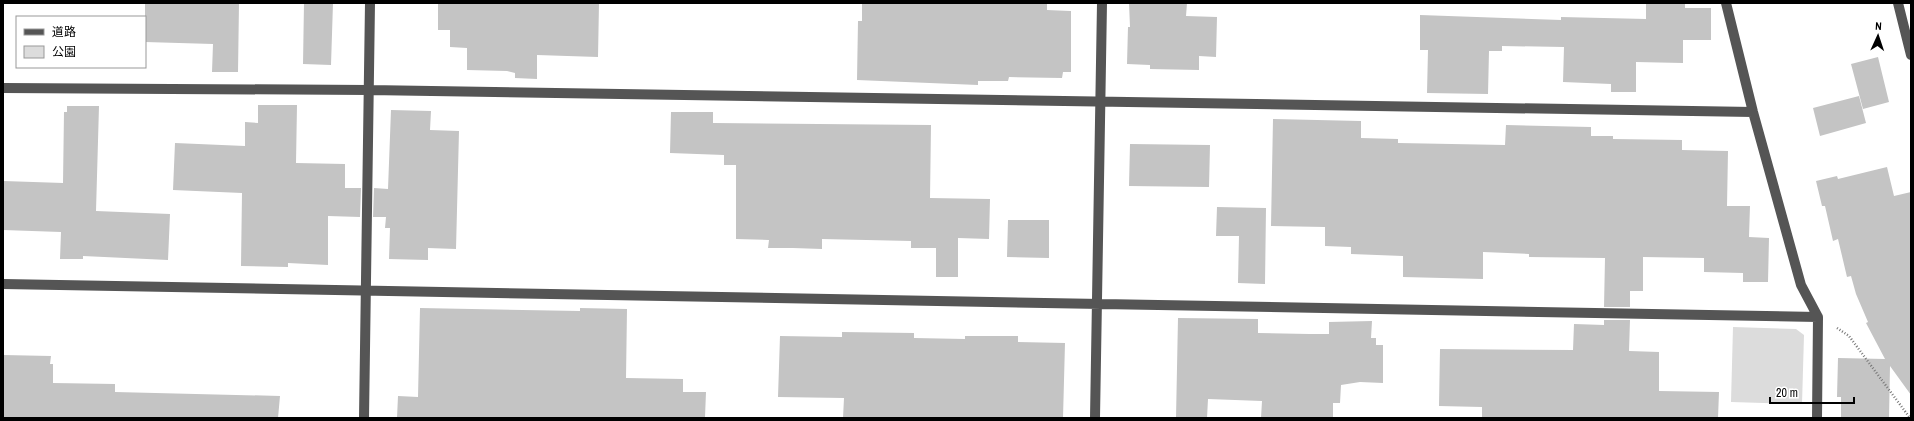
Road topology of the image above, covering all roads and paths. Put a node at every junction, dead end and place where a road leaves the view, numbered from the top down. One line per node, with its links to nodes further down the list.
1 (370, 3): 7 (street)
2 (1102, 3): 8 (street)
3 (1726, 3): 9 (street)
4 (1898, 3): 5 (street)
5 (1911, 55)
6 (3, 88): 7 (street)
7 (369, 90): 8 (street); 11 (street)
8 (1100, 101): 9 (street); 12 (street)
9 (1753, 112): 13 (street)
10 (3, 284): 11 (street)
11 (366, 291): 12 (street); 14 (street)
12 (1097, 304): 13 (street); 15 (street)
13 (1818, 317): 16 (street); 17 (path)
14 (364, 418)
15 (1095, 418)
16 (1817, 418)
17 (1910, 418)

